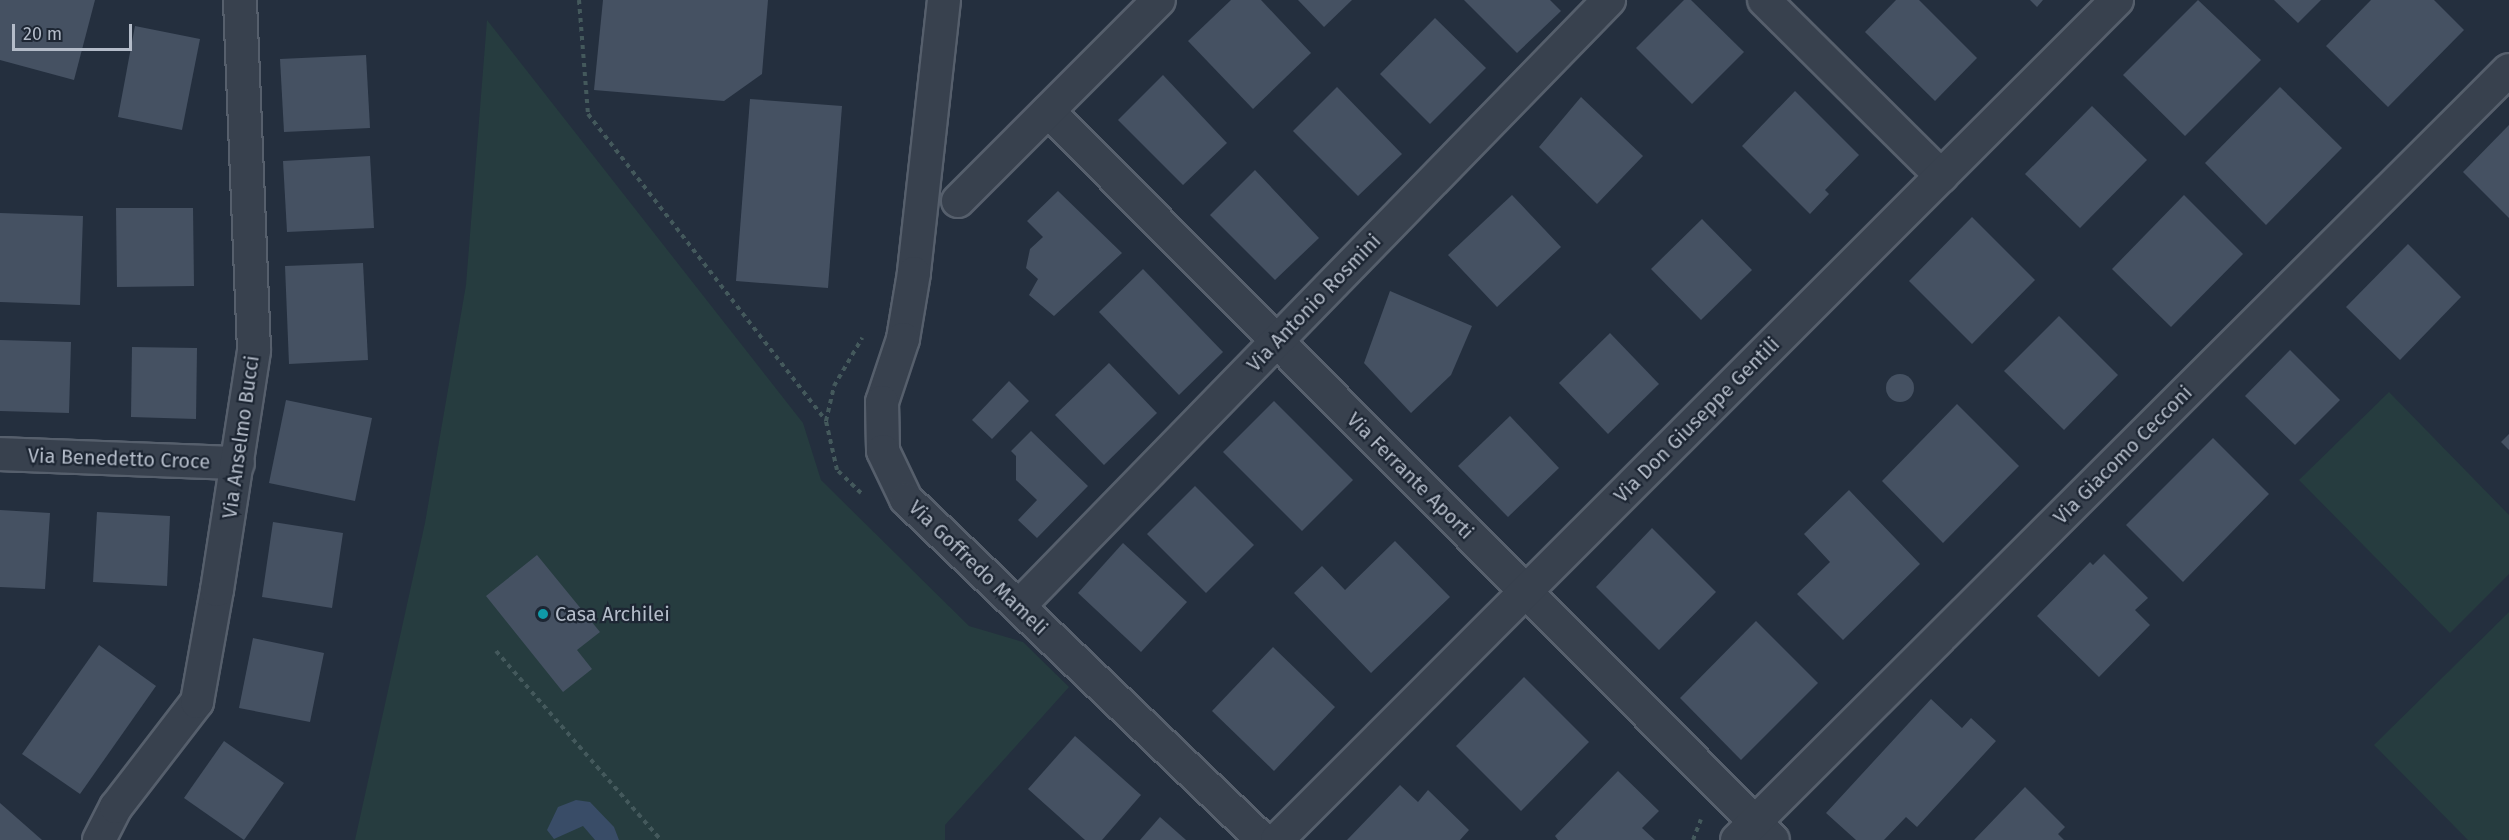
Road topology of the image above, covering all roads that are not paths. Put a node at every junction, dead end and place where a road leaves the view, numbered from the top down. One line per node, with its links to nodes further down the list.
1 (240, 0): 13 (street, Via Anselmo Bucci)
2 (944, 0): 15 (street, Via Goffredo Mameli)
3 (1159, 0): 8 (street)
4 (1609, 0): 11 (street, Via Antonio Rosmini)
5 (1764, 0): 9 (street)
6 (2117, 0): 9 (street, Via Don Giuseppe Gentili)
7 (2509, 70): 16 (street, Via Giacomo Cecconi)
8 (1048, 111): 10 (street); 11 (street, Via Ferrante Aporti)
9 (1941, 176): 14 (street, Via Don Giuseppe Gentili)
10 (958, 201)
11 (1276, 341): 14 (street, Via Ferrante Aporti); 15 (street, Via Antonio Rosmini)
12 (0, 454): 13 (street, Via Benedetto Croce)
13 (238, 463): 17 (street, Via Anselmo Bucci)
14 (1526, 591): 16 (street, Via Ferrante Aporti); 19 (street, Via Don Giuseppe Gentili)
15 (1019, 606): 18 (street, Via Goffredo Mameli)
16 (1755, 834)
17 (99, 840)
18 (1263, 840)
19 (1277, 840)

